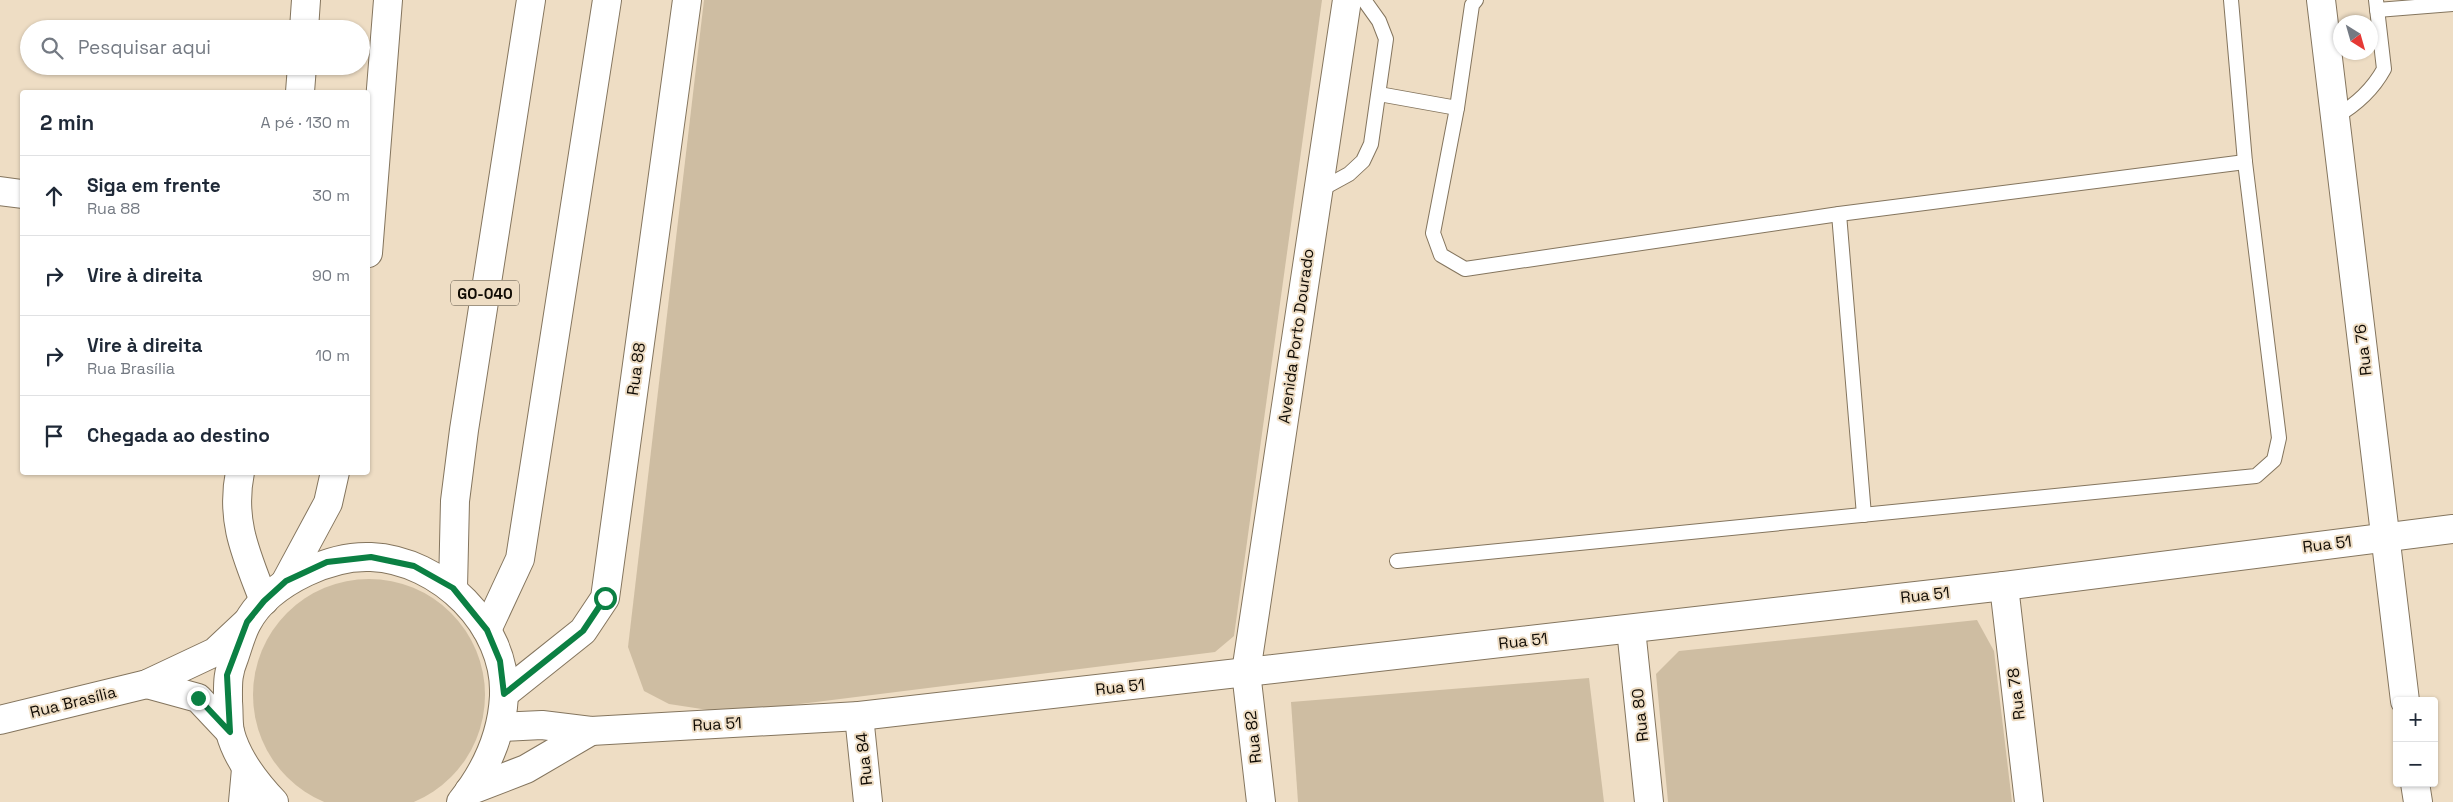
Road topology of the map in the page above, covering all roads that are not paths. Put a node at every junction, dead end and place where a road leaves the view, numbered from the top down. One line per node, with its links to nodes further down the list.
1 (306, 0): 13 (street)
2 (388, 0): 24 (street)
3 (531, 0): 33 (street, GO-040)
4 (607, 0): 37 (street)
5 (687, 0): 40 (street, Rua 88)
6 (1347, 0): 21 (street, Avenida Porto Dourado)
7 (1364, 0): 16 (lane)
8 (1476, 0): 17 (lane)
9 (2231, 0): 19 (lane)
10 (2321, 0): 18 (street, Rua 76)
11 (2453, 4): 12 (lane)
12 (2376, 5): 18 (lane)
13 (305, 20)
14 (301, 75): 15 (street)
15 (300, 90)
16 (1379, 94): 17 (lane); 21 (lane)
17 (1457, 108): 23 (lane)
18 (2335, 118): 29 (street, Rua 76)
19 (2245, 162): 23 (lane); 27 (lane)
20 (0, 191): 22 (street)
21 (1318, 191): 38 (street, Avenida Porto Dourado)
22 (20, 194)
23 (1839, 214): 27 (lane)
24 (370, 227)
25 (239, 475): 34 (street)
26 (334, 475): 31 (street)
27 (1864, 515): 30 (lane)
28 (2453, 529): 29 (street, Rua 51)
29 (2385, 537): 32 (street, Rua 51); 41 (street, Rua 76)
30 (1397, 561)
31 (286, 581): 33 (street); 34 (street)
32 (2004, 586): 36 (street, Rua 51); 55 (street, Rua 78)
33 (453, 588): 37 (street)
34 (264, 601): 35 (street)
35 (247, 622): 39 (street, Rua Brasília); 46 (street)
36 (1631, 629): 38 (street, Rua 51); 54 (street, Rua 80)
37 (487, 630): 40 (street)
38 (1246, 672): 42 (street, Rua 51); 53 (street, Rua 82)
39 (147, 684): 43 (street, Rua Brasília); 46 (street, Rua Brasília)
40 (504, 694): 44 (street)
41 (2405, 697)
42 (859, 716): 45 (street, Rua 51); 52 (street, Rua 84)
43 (0, 720)
44 (500, 727): 45 (street, Rua 51); 49 (street)
45 (591, 731): 49 (street, Rua 51)
46 (230, 732): 47 (street)
47 (246, 770): 50 (street); 51 (street)
48 (2416, 787): 56 (street)
49 (465, 797)
50 (243, 802)
51 (273, 802)
52 (868, 802)
53 (1260, 802)
54 (1649, 802)
55 (2029, 802)
56 (2418, 802)

